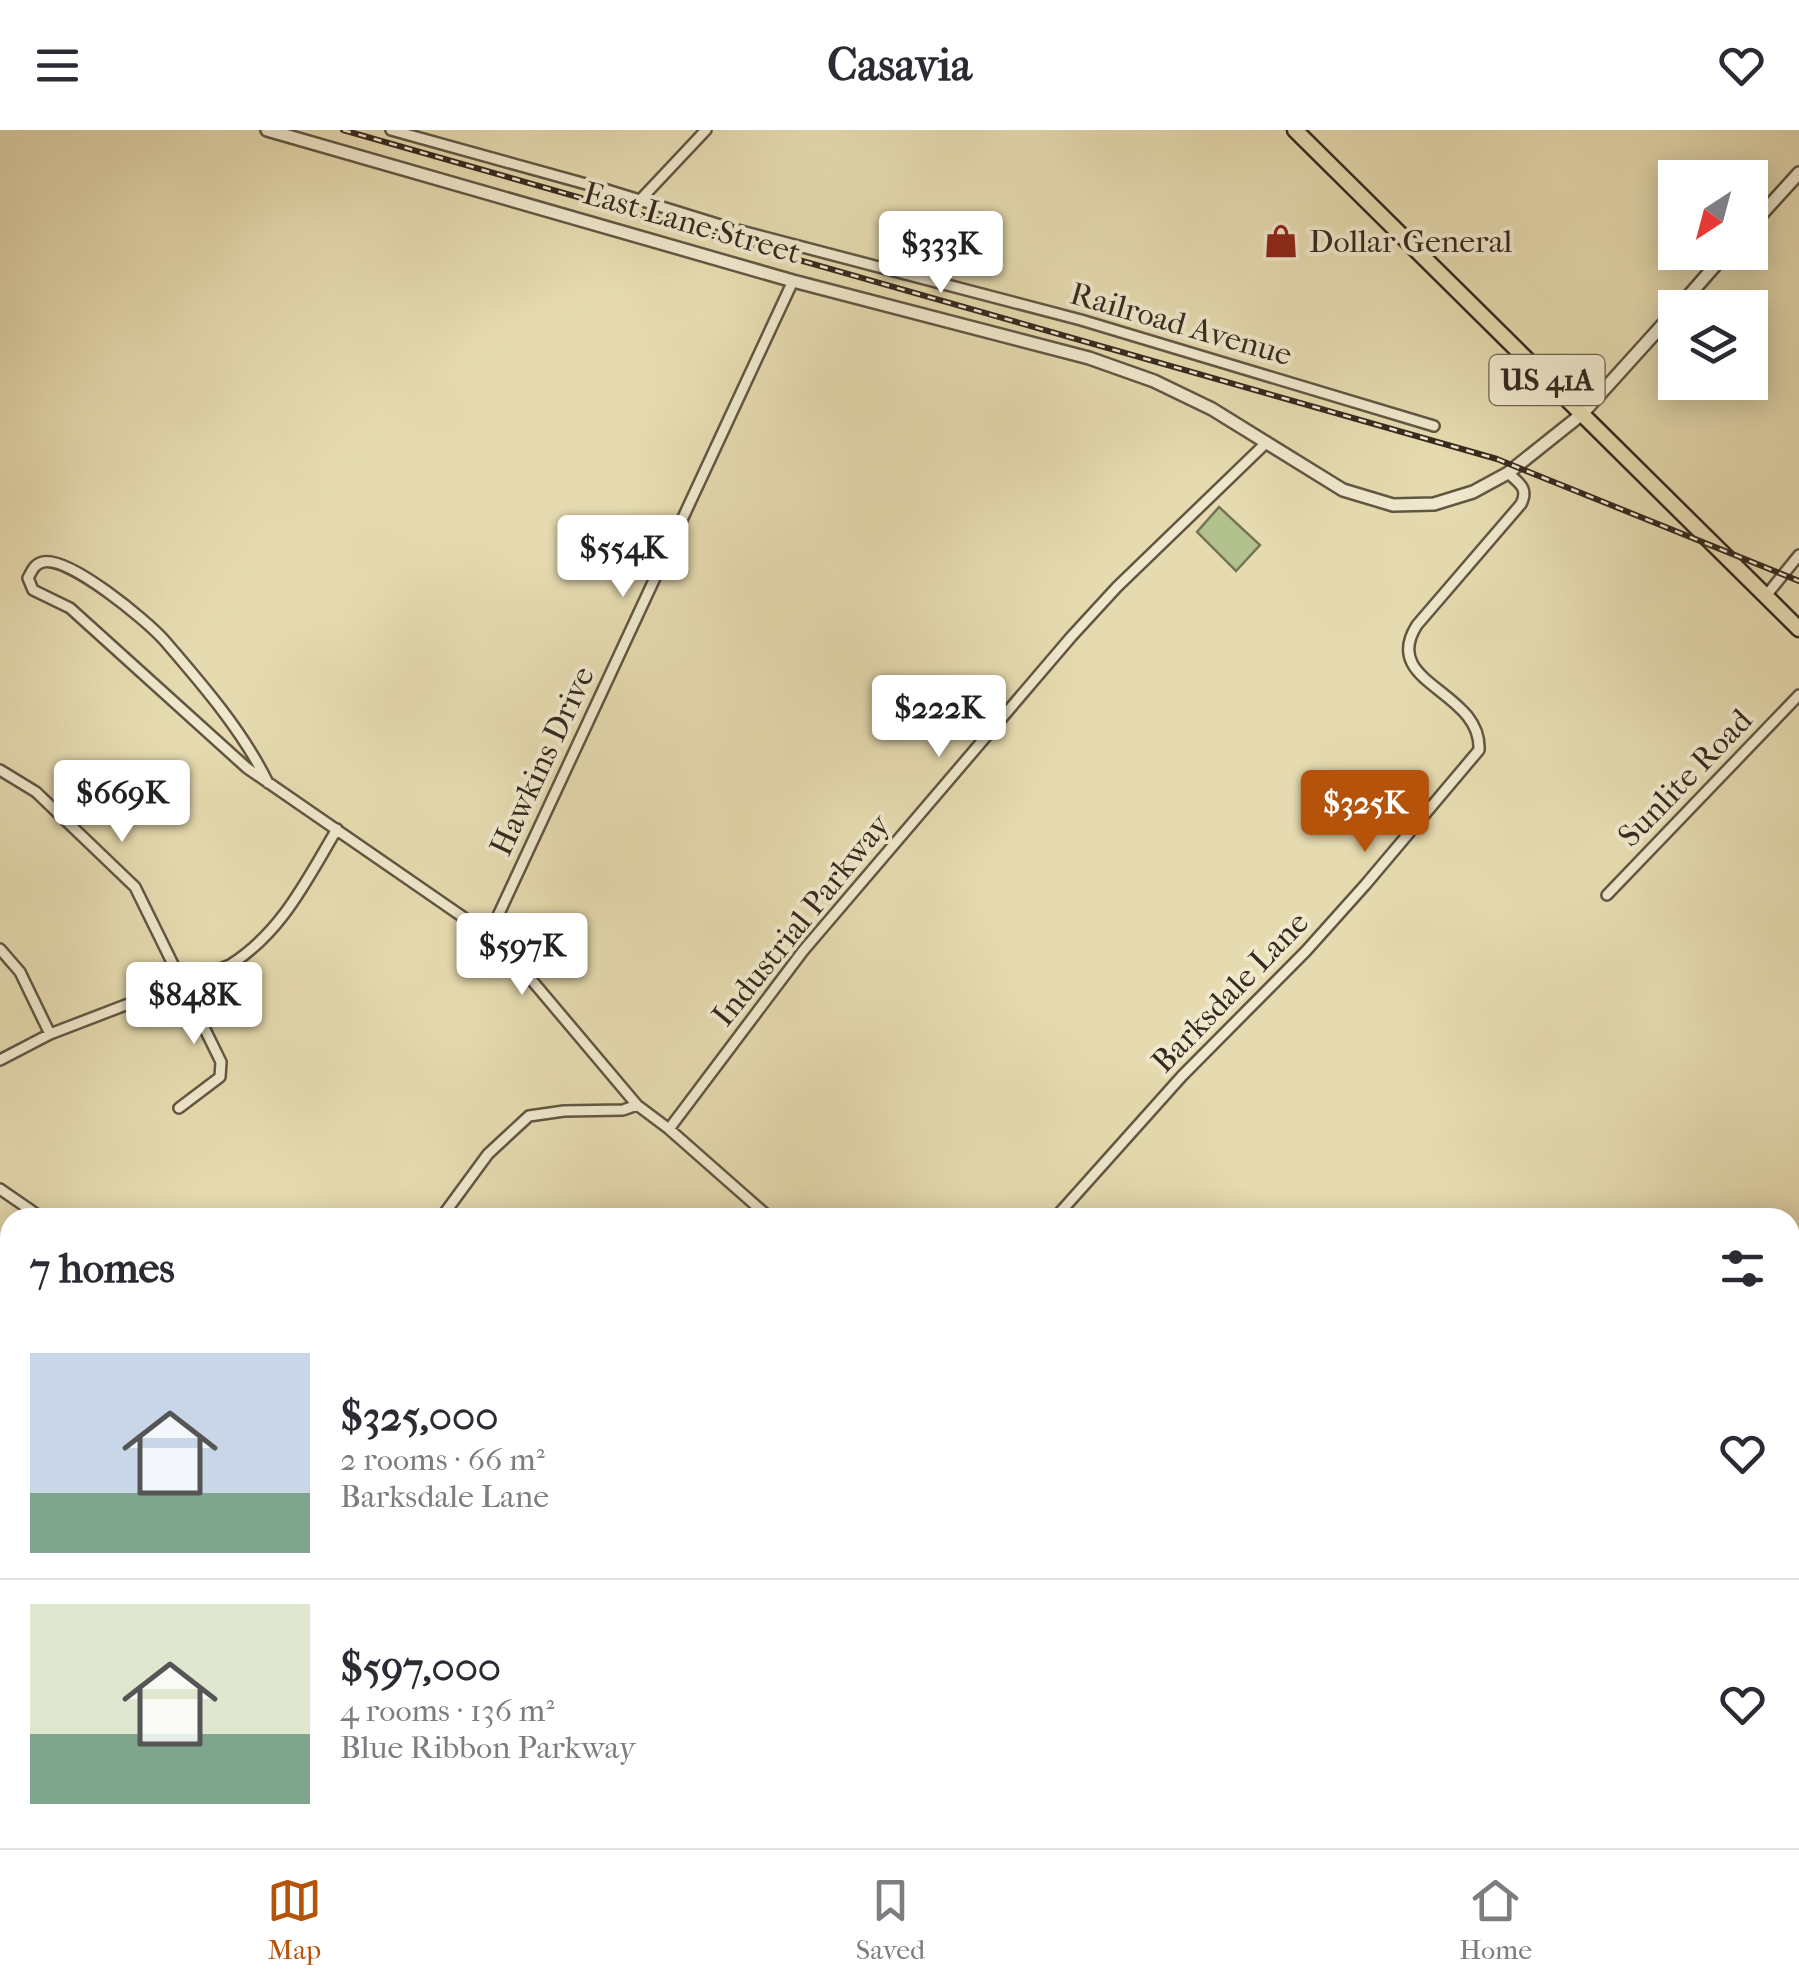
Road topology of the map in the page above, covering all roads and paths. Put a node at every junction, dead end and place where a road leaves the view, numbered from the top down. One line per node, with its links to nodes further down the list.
1 (267, 130): 9 (street, East Lane Street)
2 (391, 130): 6 (street, Railroad Avenue)
3 (706, 130): 6 (street)
4 (1295, 130): 12 (main road, US 41A)
5 (1799, 173): 7 (street)
6 (644, 200): 13 (street, Railroad Avenue)
7 (1768, 207)
8 (1711, 270): 10 (street, East Lane Street)
9 (793, 282): 14 (street, East Lane Street); 24 (street, Hawkins Drive)
10 (1693, 290)
11 (1658, 329): 12 (street, East Lane Street)
12 (1582, 414): 15 (street, East Lane Street); 17 (main road, US 41A)
13 (1434, 426)
14 (1267, 442): 15 (street, East Lane Street); 31 (street, Industrial Parkway)
15 (1508, 472): 36 (street, Barksdale Lane)
16 (1799, 555): 17 (street)
17 (1765, 597): 18 (main road, US 41A)
18 (1799, 629)
19 (1799, 695): 23 (street, Sunlite Road)
20 (0, 770): 26 (street)
21 (268, 783): 21 (street); 22 (street)
22 (337, 830): 24 (street); 26 (street)
23 (1607, 895)
24 (489, 935): 29 (street)
25 (0, 949): 27 (street)
26 (183, 982): 27 (street); 30 (street)
27 (50, 1034): 28 (street)
28 (0, 1060)
29 (638, 1106): 31 (street); 34 (street)
30 (178, 1108)
31 (670, 1129): 35 (street)
32 (0, 1189): 33 (street)
33 (28, 1208)
34 (448, 1208)
35 (759, 1208)
36 (1064, 1208)

